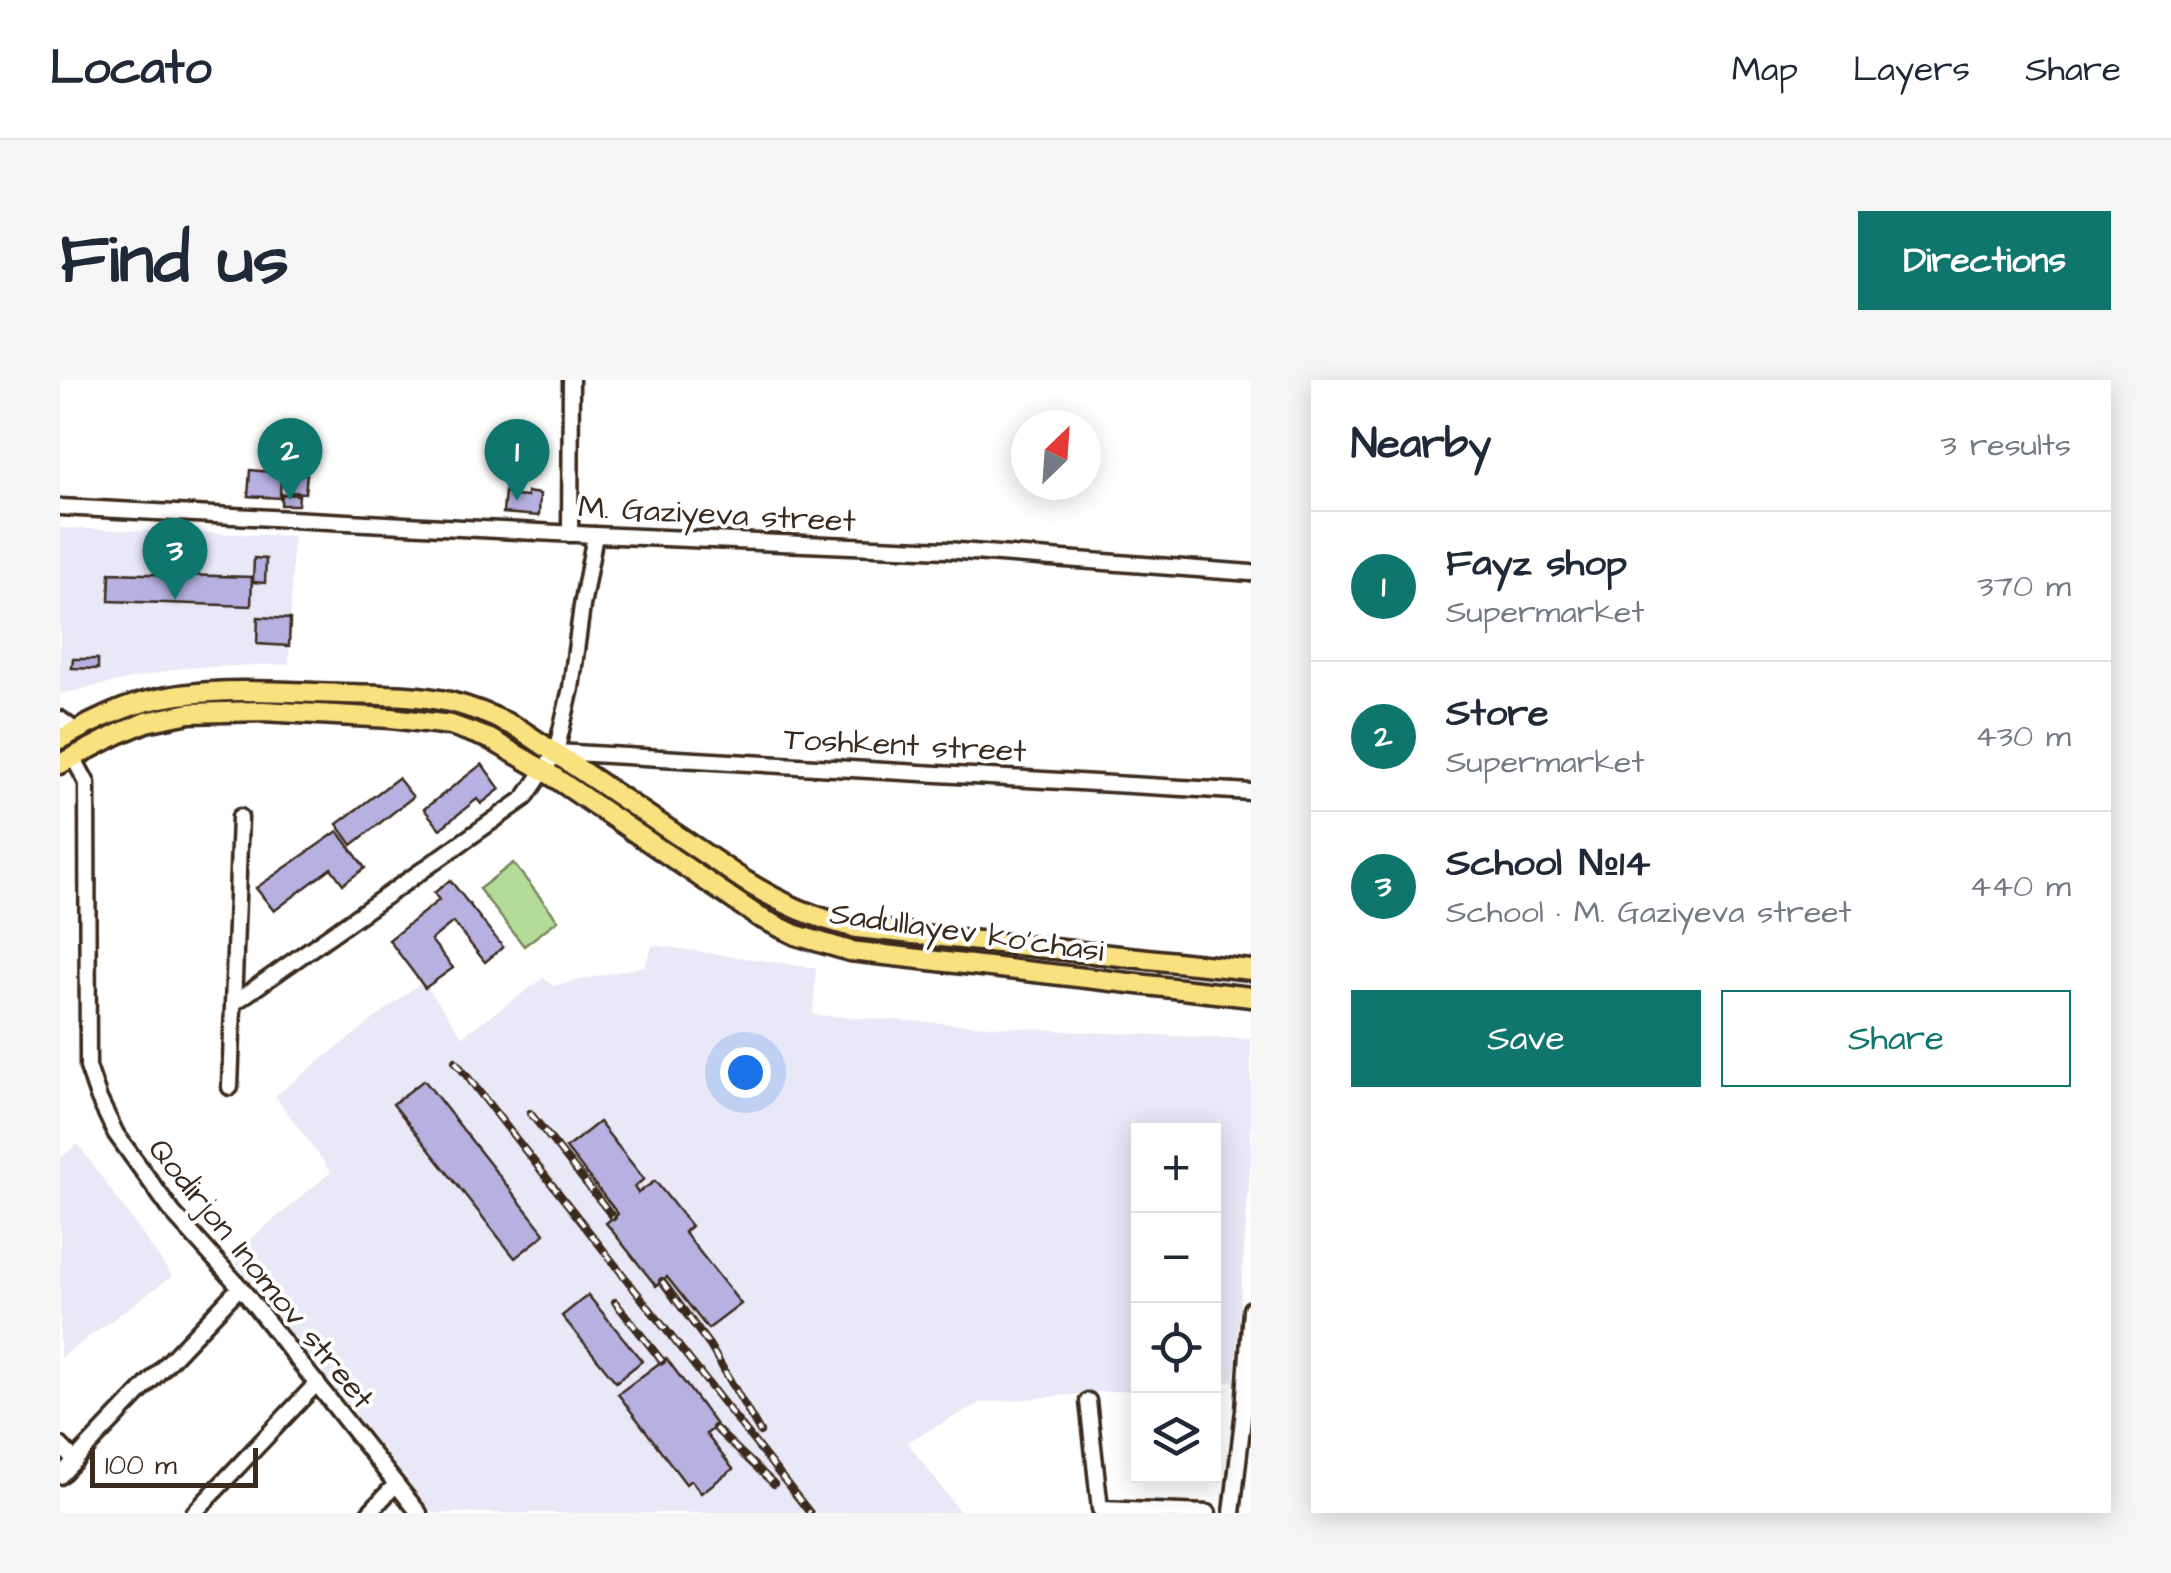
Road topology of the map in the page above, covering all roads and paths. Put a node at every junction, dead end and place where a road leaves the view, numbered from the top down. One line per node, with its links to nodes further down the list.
1 (572, 380): 3 (street)
2 (60, 507): 3 (street, M. Gaziyeva street)
3 (570, 534): 4 (street, M. Gaziyeva street)
4 (596, 535): 5 (street, M. Gaziyeva street); 8 (street)
5 (1251, 573)
6 (60, 719): 7 (street)
7 (68, 735): 8 (main road)
8 (556, 752): 10 (street); 11 (street, Toshkent street); 13 (main road)
9 (67, 760): 10 (main road, Sadullayev ko'chasi); 17 (street, Qodirjon Inomov street)
10 (544, 771): 14 (main road, Sadullayev ko'chasi); 15 (street)
11 (1251, 792)
12 (240, 818): 15 (street)
13 (1251, 970)
14 (1251, 997)
15 (234, 1003): 16 (street)
16 (230, 1087)
17 (240, 1287): 19 (street, Qodirjon Inomov street); 23 (street)
18 (1251, 1309): 21 (street)
19 (317, 1384): 25 (street, Qodirjon Inomov street); 26 (street)
20 (1088, 1402): 29 (street)
21 (1248, 1407): 30 (street)
22 (60, 1446): 23 (street)
23 (75, 1460): 24 (street)
24 (60, 1476)
25 (396, 1484): 27 (street); 28 (street, Qodirjon Inomov street)
26 (194, 1513)
27 (368, 1513)
28 (419, 1513)
29 (1208, 1513)
30 (1232, 1513)

